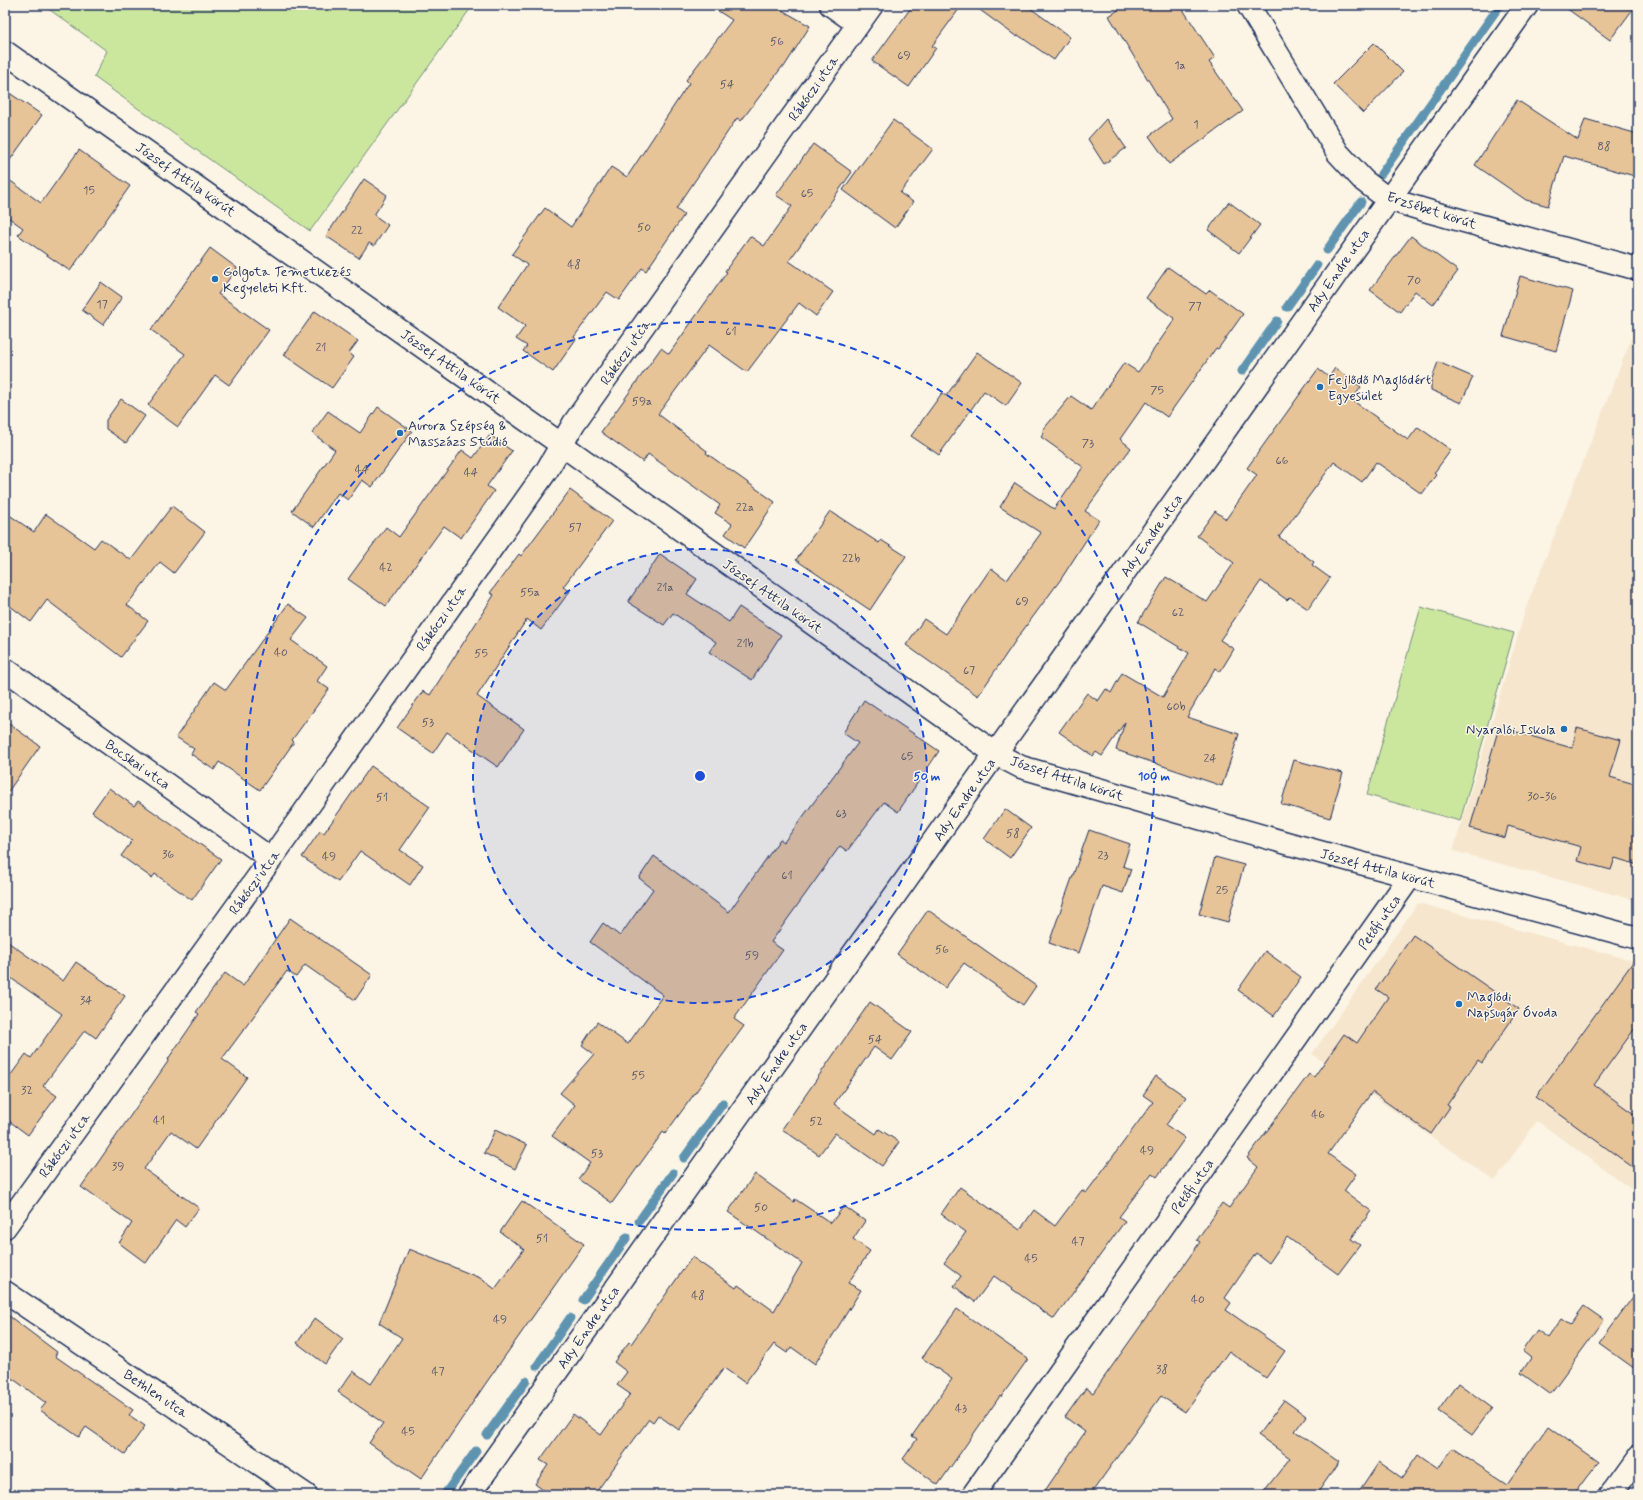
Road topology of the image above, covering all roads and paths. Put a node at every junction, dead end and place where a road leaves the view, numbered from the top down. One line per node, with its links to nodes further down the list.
1 (831, 5): 5 (street)
2 (872, 5): 5 (street, Rákóczi utca)
3 (1248, 5): 7 (street, Erzsébet körút)
4 (1527, 5): 7 (street, Ady Endre utca)
5 (858, 24): 9 (street, Rákóczi utca)
6 (5, 52): 9 (street, József Attila körút)
7 (1388, 199): 8 (street, Erzsébet körút); 11 (street, Ady Endre utca)
8 (1638, 269)
9 (562, 445): 11 (street, József Attila körút); 12 (street, Rákóczi utca)
10 (5, 669): 12 (street, Bocskai utca)
11 (996, 754): 13 (street, József Attila körút); 19 (street, Ady Endre utca)
12 (271, 858): 15 (street, Rákóczi utca)
13 (1410, 877): 14 (street, József Attila körút); 20 (street, Petőfi utca)
14 (1638, 938)
15 (5, 1227)
16 (5, 1292): 18 (street, Bethlen utca)
17 (1638, 1456): 21 (street)
18 (306, 1495)
19 (469, 1495)
20 (973, 1495)
21 (1610, 1495)

